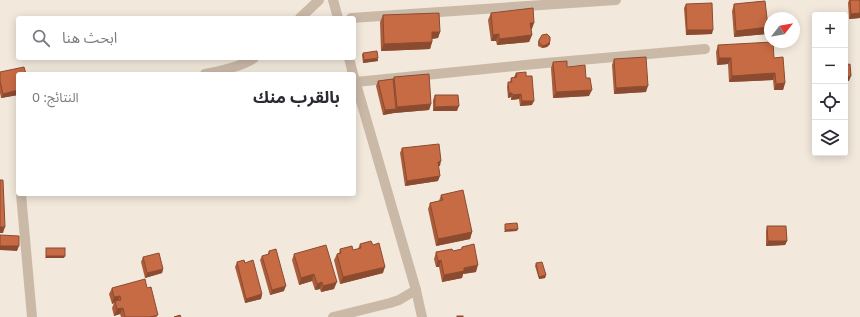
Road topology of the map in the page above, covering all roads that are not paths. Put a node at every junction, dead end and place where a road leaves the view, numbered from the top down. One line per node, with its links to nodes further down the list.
1 (319, 0): 4 (street)
2 (333, 0): 5 (street)
3 (616, 0): 6 (street)
4 (302, 16)
5 (337, 16)
6 (356, 18)
7 (705, 49): 12 (street)
8 (251, 60): 10 (street)
9 (350, 60): 11 (street)
10 (213, 72)
11 (352, 72)
12 (356, 78)
13 (356, 85): 15 (street)
14 (21, 196): 16 (street)
15 (416, 290): 17 (street); 18 (street)
16 (32, 317)
17 (334, 317)
18 (422, 317)

